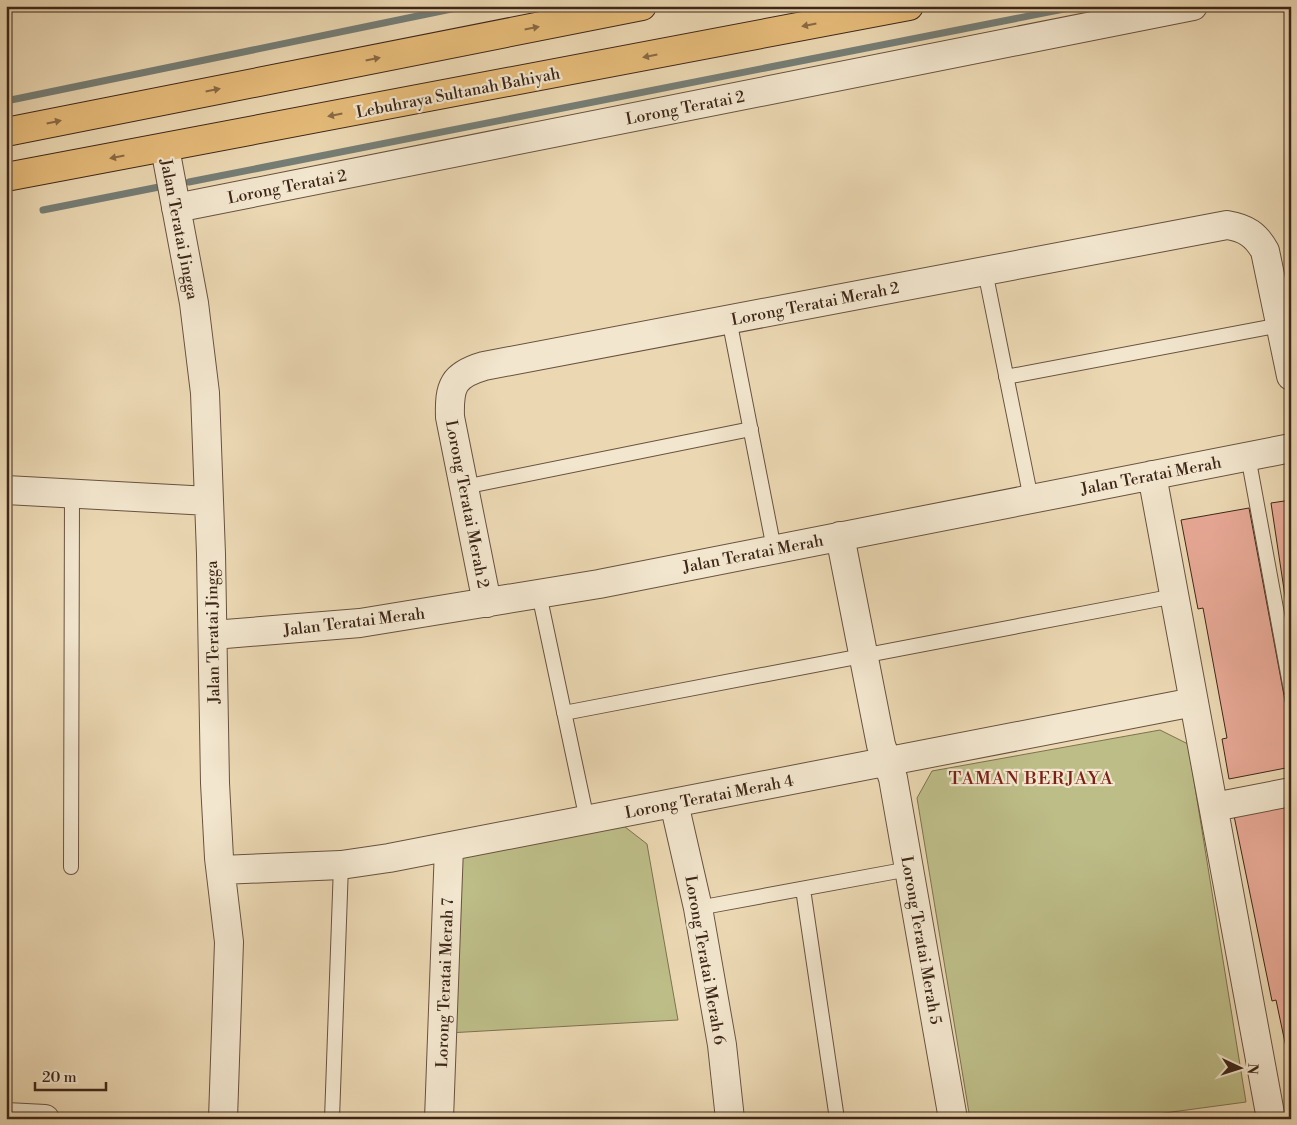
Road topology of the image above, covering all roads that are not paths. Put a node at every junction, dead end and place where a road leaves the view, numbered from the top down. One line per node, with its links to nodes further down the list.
1 (642, 6): 4 (main road, one-way to 1)
2 (909, 6): 5 (main road, Lebuhraya Sultanah Bahiyah, one-way to 5)
3 (1193, 6): 7 (street, Lorong Teratai 2)
4 (6, 132)
5 (164, 148): 6 (main road, Lebuhraya Sultanah Bahiyah, one-way to 6); 7 (street, Jalan Teratai Jingga)
6 (6, 177)
7 (176, 208): 21 (street, Jalan Teratai Jingga)
8 (985, 271): 9 (street, Lorong Teratai Merah 2); 10 (street, Lorong Teratai Merah 2); 12 (lane)
9 (729, 319): 13 (lane); 17 (street, Lorong Teratai Merah 2)
10 (1280, 325): 11 (street, Lorong Teratai Merah 2); 12 (lane)
11 (1291, 376)
12 (1006, 378): 20 (lane)
13 (751, 429): 17 (lane); 23 (lane)
14 (1291, 448): 15 (street, Jalan Teratai Merah)
15 (1248, 456): 16 (street, Jalan Teratai Merah); 29 (lane)
16 (1152, 475): 20 (street, Jalan Teratai Merah); 25 (street)
17 (464, 487): 26 (street, Lorong Teratai Merah 2)
18 (6, 490): 19 (street)
19 (72, 494): 21 (street); 39 (lane)
20 (1031, 499): 22 (street, Jalan Teratai Merah)
21 (209, 500): 27 (street, Jalan Teratai Jingga)
22 (840, 536): 23 (street, Jalan Teratai Merah); 28 (street, Lorong Teratai Merah 5)
23 (774, 549): 24 (street, Jalan Teratai Merah)
24 (539, 594): 26 (street, Jalan Teratai Merah); 31 (lane)
25 (1174, 596): 28 (lane); 30 (street)
26 (487, 603): 27 (street, Jalan Teratai Merah)
27 (213, 635): 41 (street, Jalan Teratai Jingga)
28 (864, 656): 31 (lane); 32 (street, Lorong Teratai Merah 5)
29 (1291, 690)
30 (1194, 702): 32 (street, Lorong Teratai Merah 4); 35 (street)
31 (564, 713): 36 (lane)
32 (887, 762): 34 (street, Lorong Teratai Merah 4); 40 (street, Lorong Teratai Merah 5)
33 (1291, 792): 35 (street)
34 (674, 803): 36 (street, Lorong Teratai Merah 4); 43 (street, Lorong Teratai Merah 6)
35 (1214, 806): 53 (street)
36 (587, 820): 37 (street, Lorong Teratai Merah 4)
37 (449, 847): 38 (street, Lorong Teratai Merah 4); 49 (street, Lorong Teratai Merah 7)
38 (341, 865): 41 (street, Lorong Teratai Merah 4); 48 (lane)
39 (71, 867)
40 (909, 869): 42 (lane); 52 (street, Lorong Teratai Merah 5)
41 (221, 870): 47 (street, Jalan Teratai Jingga)
42 (803, 889): 43 (lane); 51 (lane)
43 (698, 908): 50 (street, Lorong Teratai Merah 6)
44 (6, 1117): 46 (street)
45 (1291, 1118): 54 (street)
46 (46, 1119)
47 (223, 1119)
48 (332, 1119)
49 (439, 1119)
50 (730, 1119)
51 (837, 1119)
52 (953, 1119)
53 (1271, 1119)
54 (1279, 1119)

